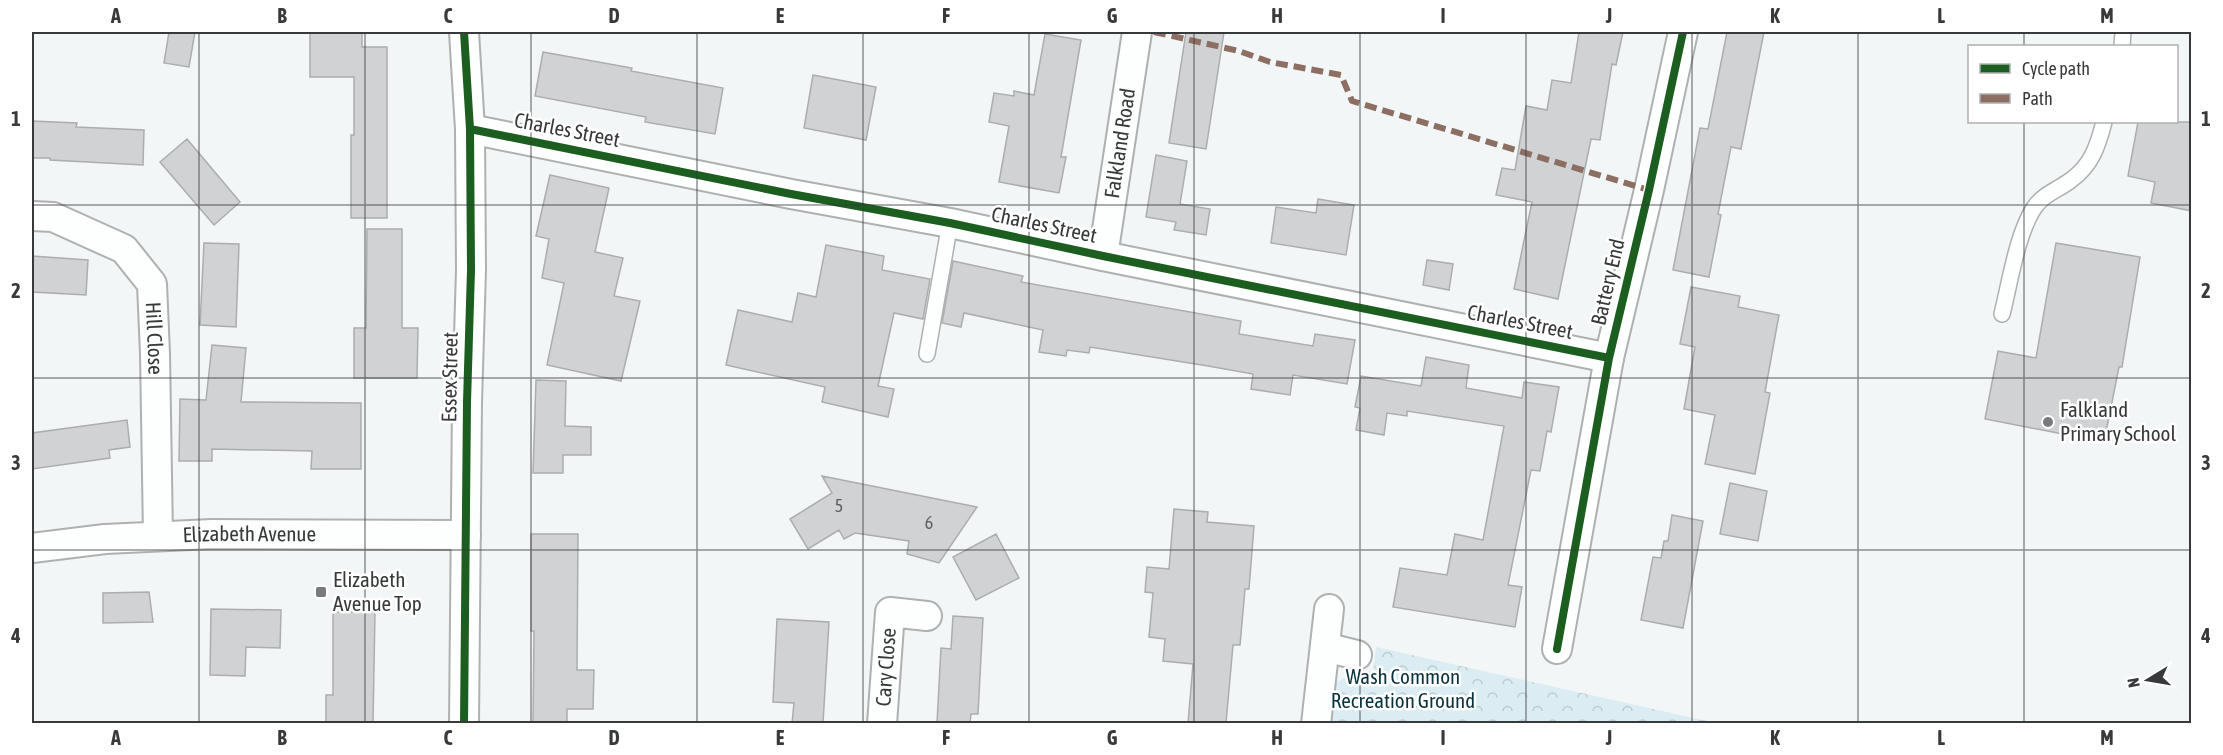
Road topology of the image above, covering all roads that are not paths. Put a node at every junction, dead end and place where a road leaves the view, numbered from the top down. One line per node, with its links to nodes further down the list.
1 (464, 32): 5 (street, Essex Street)
2 (1137, 32): 8 (street, Falkland Road)
3 (1683, 32): 11 (street, Battery End)
4 (2104, 123): 9 (lane)
5 (470, 129): 7 (street, Charles Street); 12 (street, Essex Street)
6 (32, 216): 13 (street, Hill Close)
7 (950, 223): 8 (street, Charles Street); 10 (lane)
8 (1103, 256): 11 (street, Charles Street)
9 (2002, 314)
10 (927, 354)
11 (1609, 358): 18 (street, Battery End)
12 (466, 535): 13 (street, Elizabeth Avenue); 20 (street, Essex Street)
13 (158, 536): 14 (street, Elizabeth Avenue)
14 (32, 548)
15 (1329, 609): 17 (street)
16 (927, 616): 21 (street, Cary Close)
17 (1325, 647): 19 (street); 22 (street)
18 (1557, 649)
19 (1357, 655)
20 (464, 723)
21 (882, 723)
22 (1316, 723)

